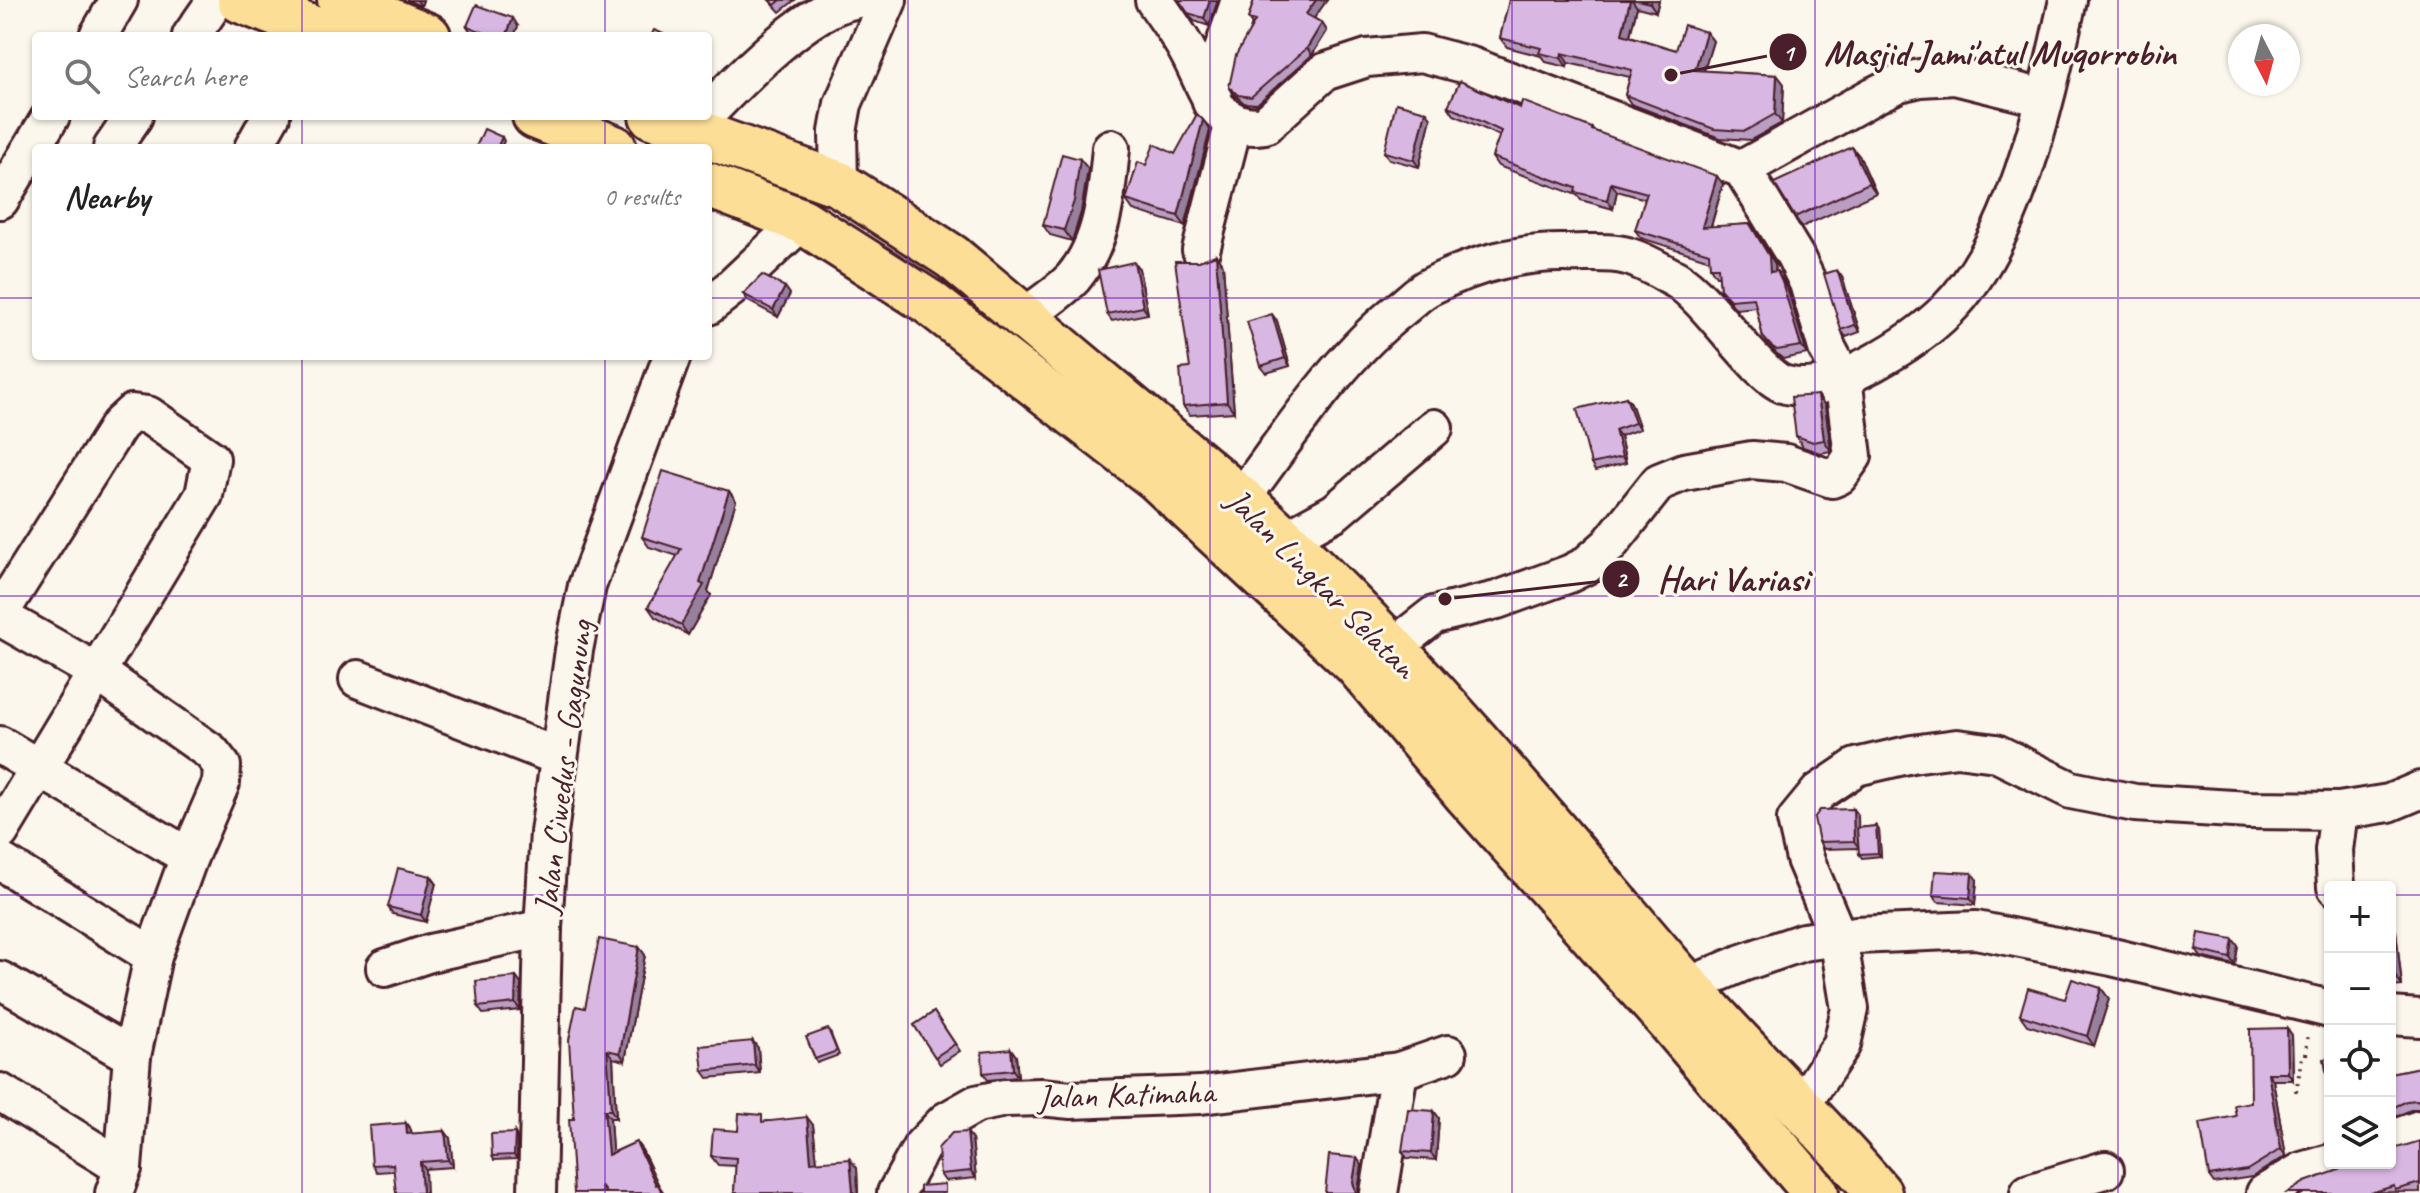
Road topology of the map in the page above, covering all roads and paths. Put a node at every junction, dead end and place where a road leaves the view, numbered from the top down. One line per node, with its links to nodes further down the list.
1 (119, 0): 10 (street)
2 (216, 0): 11 (street)
3 (240, 0): 9 (highway)
4 (854, 0): 14 (street)
5 (888, 0): 28 (street)
6 (1154, 0): 15 (street)
7 (1240, 0): 15 (street)
8 (2068, 0): 13 (street)
9 (327, 26): 12 (highway)
10 (100, 32)
11 (194, 32)
12 (388, 32)
13 (2044, 98): 27 (street); 36 (street)
14 (712, 100)
15 (1223, 112): 27 (street); 32 (street)
16 (49, 120): 21 (street)
17 (131, 120): 22 (street)
18 (269, 120): 23 (street)
19 (545, 120): 24 (highway)
20 (694, 120): 28 (highway, Jalan Lingkar Selatan)
21 (34, 144)
22 (115, 144)
23 (255, 144)
24 (604, 144)
25 (32, 147): 30 (street)
26 (1111, 148): 34 (street)
27 (1742, 169): 36 (street)
28 (839, 184): 34 (highway, Jalan Lingkar Selatan)
29 (712, 187): 31 (highway, Jalan Lingkar Selatan)
30 (0, 200)
31 (802, 221): 33 (street); 40 (highway, Jalan Lingkar Selatan)
32 (1201, 250)
33 (712, 303)
34 (1024, 317): 38 (highway, Jalan Lingkar Selatan)
35 (671, 360): 46 (street, Jalan Ciwedus - Gagunung)
36 (1843, 378): 38 (street); 42 (street)
37 (1434, 428): 39 (street)
38 (1241, 499): 39 (highway, Jalan Lingkar Selatan)
39 (1286, 539): 40 (highway); 42 (highway, Jalan Lingkar Selatan)
40 (1253, 568): 50 (highway, Jalan Lingkar Selatan)
41 (0, 615): 43 (street); 43 (street)
42 (1392, 648): 50 (highway, Jalan Lingkar Selatan)
43 (97, 672): 47 (street); 52 (street)
44 (358, 679): 46 (street)
45 (0, 745): 47 (street)
46 (559, 757): 55 (street, Jalan Ciwedus - Gagunung)
47 (39, 767): 51 (street); 52 (street)
48 (2420, 790): 49 (street)
49 (2339, 811): 54 (street); 56 (street)
50 (1527, 829): 60 (highway, Jalan Lingkar Selatan); 78 (highway, Jalan Lingkar Selatan)
51 (0, 832)
52 (189, 857): 57 (street)
53 (0, 861): 57 (street)
54 (2336, 881)
55 (543, 928): 58 (street); 75 (street, Jalan Ciwedus - Gagunung)
56 (1838, 937): 60 (street); 61 (street); 69 (street)
57 (153, 956): 65 (street)
58 (385, 968)
59 (0, 980): 65 (street)
60 (1688, 986): 69 (highway, Jalan Lingkar Selatan)
61 (2322, 1001): 68 (path)
62 (2396, 1016): 63 (street)
63 (2420, 1018)
64 (1448, 1054): 66 (street, Jalan Katimaha)
65 (132, 1056): 74 (street)
66 (1399, 1071): 76 (street, Jalan Katimaha); 77 (street)
67 (0, 1092): 74 (street)
68 (2296, 1092)
69 (1801, 1106): 79 (highway, Jalan Lingkar Selatan)
70 (2420, 1129): 71 (street)
71 (2396, 1138)
72 (2324, 1165): 81 (street)
73 (2105, 1170): 80 (street)
74 (118, 1180)
75 (537, 1193)
76 (896, 1193)
77 (1379, 1193)
78 (1816, 1193)
79 (1879, 1193)
80 (2029, 1193)
81 (2265, 1193)

